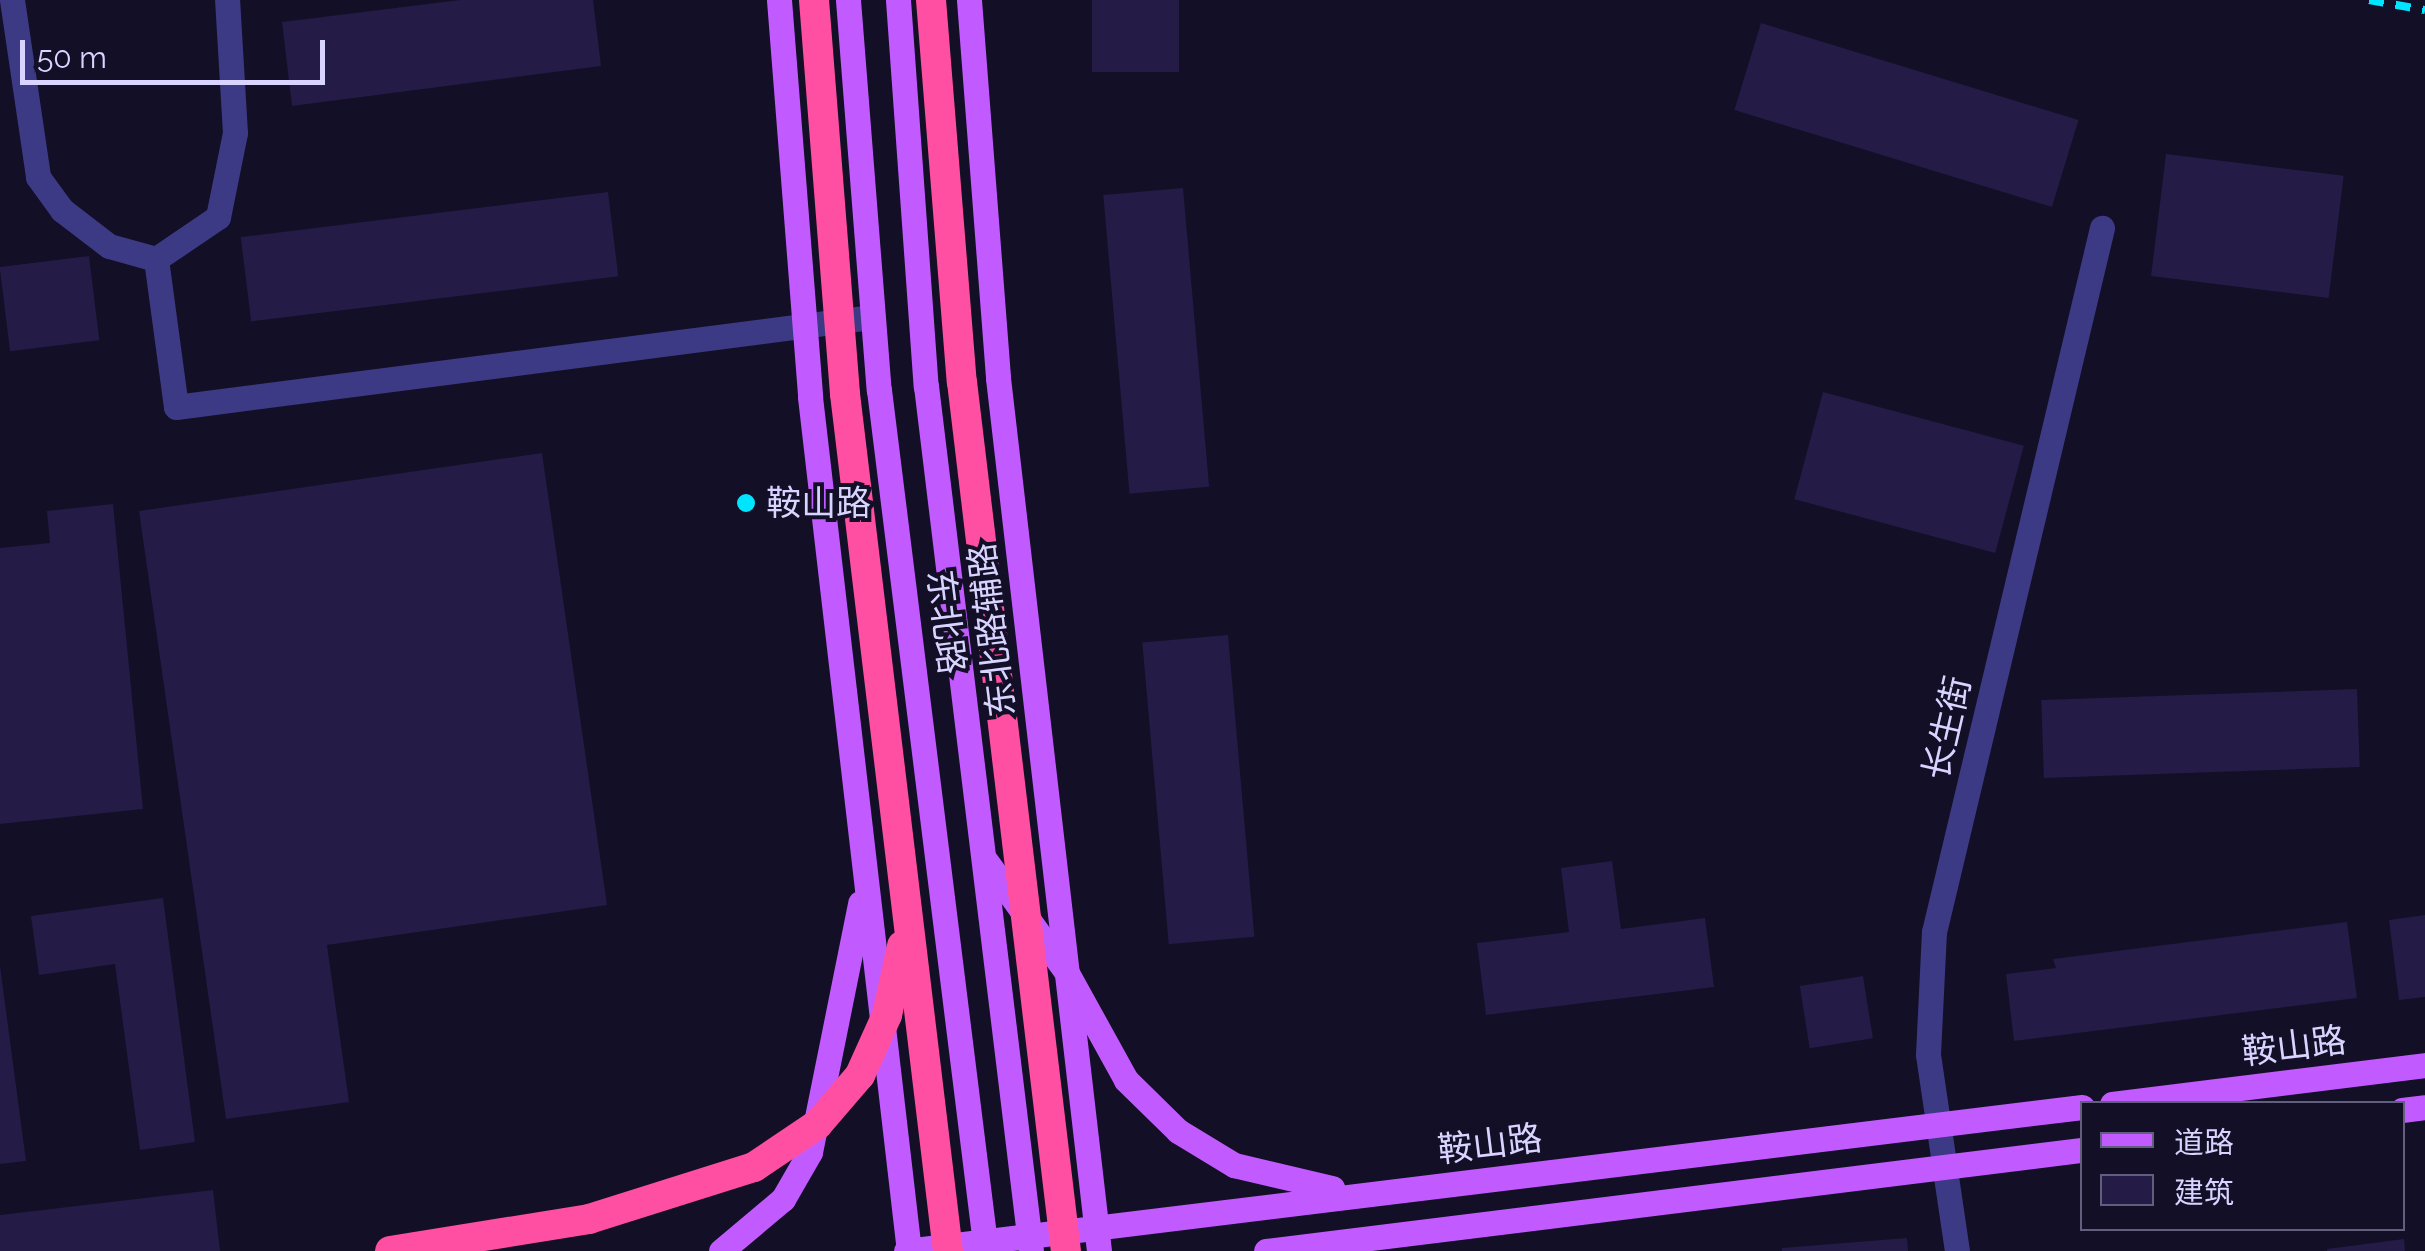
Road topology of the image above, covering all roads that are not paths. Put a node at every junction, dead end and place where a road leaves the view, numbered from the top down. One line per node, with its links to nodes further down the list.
1 (12, 0): 10 (street)
2 (227, 0): 10 (street)
3 (779, 0): 12 (main road)
4 (814, 0): 15 (highway, 东北路, bridge)
5 (848, 0): 11 (main road, 东北路)
6 (898, 0): 13 (main road, 东北路)
7 (932, 0): 34 (highway, 东北路, bridge)
8 (969, 0): 16 (main road, 东北路辅路)
9 (2102, 228): 22 (street, 长生街)
10 (156, 259): 12 (street)
11 (872, 317): 12 (street); 18 (main road, 东北路)
12 (804, 326): 14 (main road)
13 (984, 858): 16 (main road); 17 (main road, 东北路)
14 (865, 874): 31 (main road); 32 (main road)
15 (905, 892): 30 (highway, bridge); 33 (highway, 东北路, bridge)
16 (1067, 973): 25 (main road); 26 (main road, 东北路辅路)
17 (998, 983): 18 (main road); 27 (main road, 东北路)
18 (954, 988): 28 (main road, 东北路)
19 (2425, 1065): 20 (main road, 鞍山路)
20 (2136, 1101)
21 (2080, 1107): 22 (main road, 鞍山路)
22 (1939, 1125): 24 (street, 长生街); 25 (main road, 鞍山路)
23 (2080, 1150): 24 (main road)
24 (1945, 1167): 29 (main road); 36 (street, 长生街)
25 (1376, 1193): 26 (main road, 鞍山路)
26 (1098, 1239): 27 (main road, 鞍山路)
27 (1030, 1244): 28 (main road, 鞍山路)
28 (986, 1246): 32 (main road, 鞍山路)
29 (1306, 1248): 35 (main road)
30 (390, 1251)
31 (721, 1251)
32 (908, 1251)
33 (948, 1251)
34 (1066, 1251)
35 (1266, 1251)
36 (1957, 1251)

